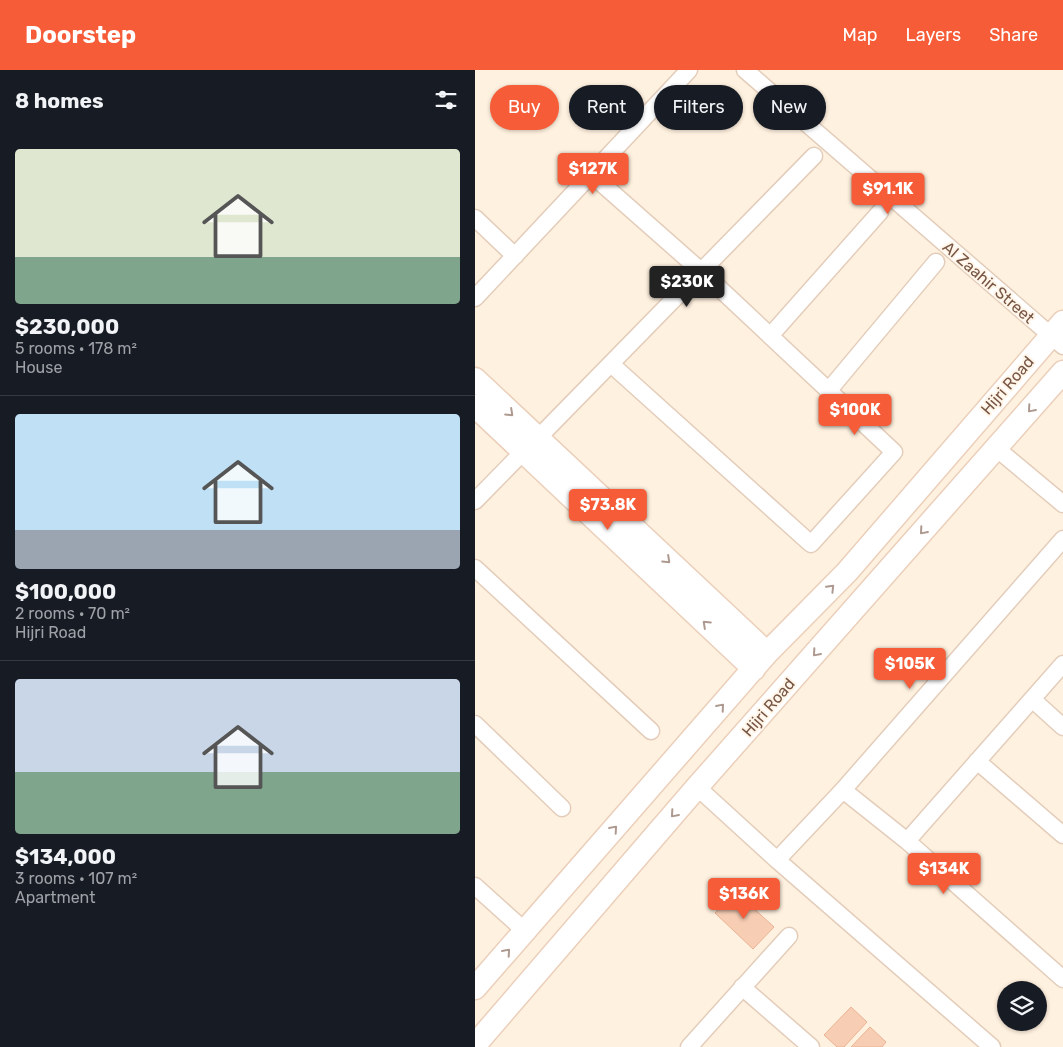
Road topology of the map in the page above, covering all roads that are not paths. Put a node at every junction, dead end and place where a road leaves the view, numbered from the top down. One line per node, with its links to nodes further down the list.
1 (689, 70): 4 (street)
2 (745, 70): 11 (street, Al Zaahir Street)
3 (815, 156): 9 (street)
4 (591, 174): 7 (street); 9 (street)
5 (880, 212): 12 (street)
6 (475, 218): 7 (street)
7 (515, 256): 10 (street)
8 (936, 262): 16 (street)
9 (701, 271): 12 (street); 13 (street)
10 (475, 298)
11 (1059, 334): 24 (main road, Hijri Road, one-way to 11)
12 (770, 336): 16 (street)
13 (611, 364): 16 (street); 18 (street)
14 (1063, 372): 19 (main road, Hijri Road, one-way to 19)
15 (475, 379): 18 (main road, one-way to 18)
16 (829, 390)
17 (475, 406): 18 (main road)
18 (530, 445): 20 (street); 24 (main road)
19 (996, 448): 21 (street); 31 (main road, Hijri Road, one-way to 31)
20 (475, 501)
21 (1063, 504)
22 (1063, 539): 32 (street)
23 (475, 568): 29 (street)
24 (761, 661): 38 (main road, Hijri Road, one-way to 24)
25 (1063, 664): 26 (street)
26 (1032, 699): 28 (street); 30 (street)
27 (475, 724): 33 (street)
28 (1063, 727)
29 (651, 731)
30 (977, 762): 34 (street); 35 (street)
31 (697, 788): 36 (street); 43 (main road, Hijri Road, one-way to 43)
32 (843, 790): 35 (street); 36 (street)
33 (562, 808)
34 (1063, 835)
35 (907, 841): 40 (street)
36 (777, 860): 46 (street)
37 (475, 886): 38 (street)
38 (525, 931): 42 (main road, Hijri Road, one-way to 38)
39 (789, 936): 41 (street)
40 (1063, 979)
41 (742, 987): 44 (street); 45 (street)
42 (475, 988)
43 (475, 1045)
44 (689, 1047)
45 (811, 1047)
46 (992, 1047)

